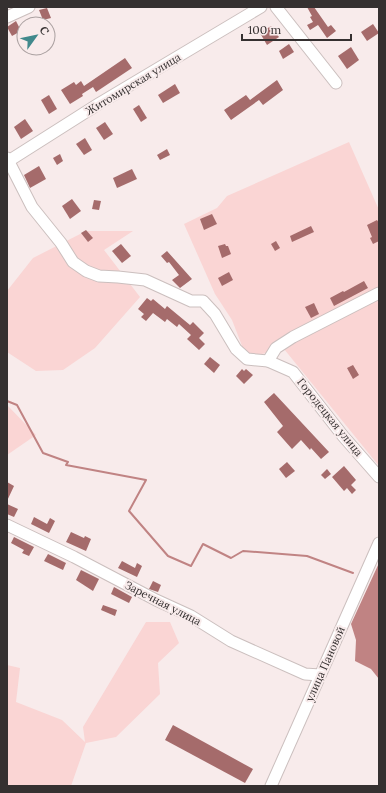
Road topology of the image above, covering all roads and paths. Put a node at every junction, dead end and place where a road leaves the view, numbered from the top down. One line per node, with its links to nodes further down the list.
1 (29, 7): 4 (street)
2 (261, 7): 6 (street, Житомирская улица)
3 (276, 7): 5 (street)
4 (7, 17)
5 (336, 83)
6 (8, 161): 8 (street, Городецкая улица)
7 (379, 293): 8 (street)
8 (268, 361): 9 (street, Городецкая улица)
9 (379, 477)
10 (7, 525): 12 (street, Заречная улица)
11 (379, 543): 12 (street, улица Пановой)
12 (320, 675): 13 (street, улица Пановой)
13 (271, 786)

